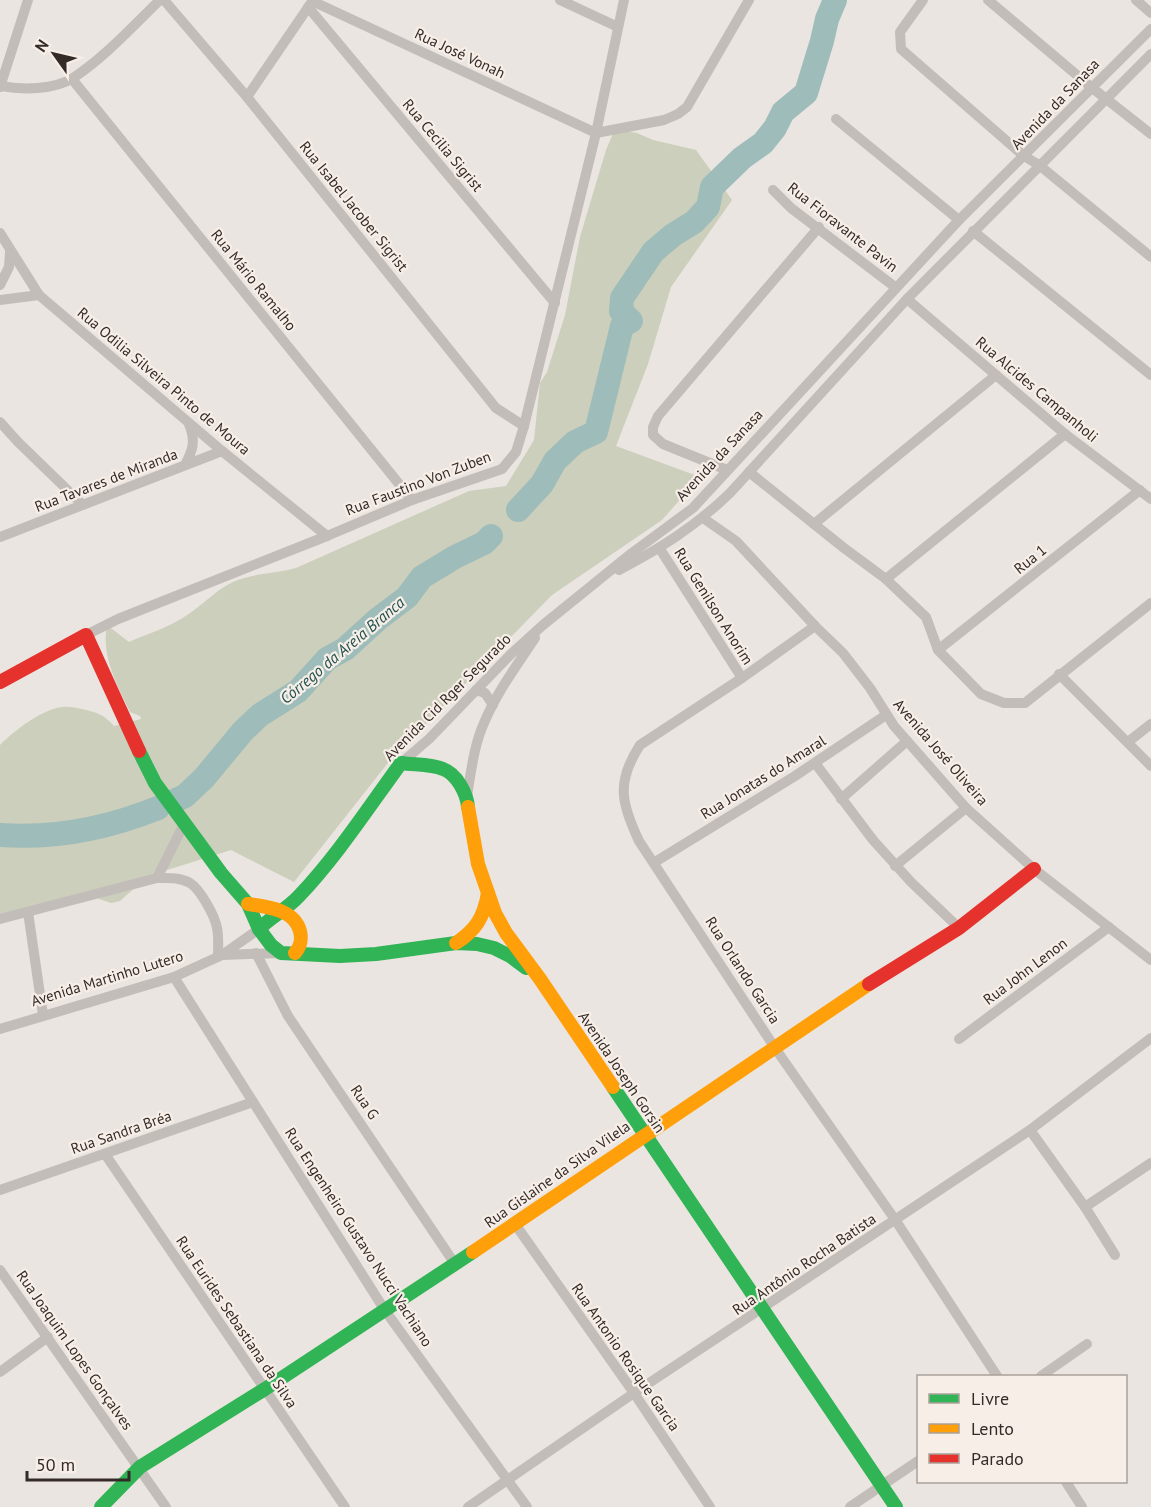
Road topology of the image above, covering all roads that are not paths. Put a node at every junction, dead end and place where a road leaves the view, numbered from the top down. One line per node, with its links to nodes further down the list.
1 (28, 0): 15 (street)
2 (162, 0): 14 (street); 17 (street, Rua Isabel Jacober Sigrist)
3 (560, 0): 11 (street)
4 (624, 0): 11 (street, Rua Faustino Von Zuben)
5 (749, 0): 20 (street)
6 (923, 0): 22 (street)
7 (988, 0): 16 (street)
8 (1136, 0): 10 (street)
9 (311, 2): 17 (street); 20 (street, Rua José Vonah); 36 (street, Rua Cecilia Sigrist)
10 (1151, 13)
11 (618, 27): 20 (street, Rua Faustino Von Zuben)
12 (1151, 29): 16 (street, Avenida da Sanasa)
13 (1151, 54): 18 (street, Avenida da Sanasa)
14 (72, 79): 15 (street); 49 (street, Rua Mário Ramalho)
15 (0, 87)
16 (1091, 87): 18 (street); 22 (street, Avenida da Sanasa)
17 (247, 97): 41 (street, Rua Isabel Jacober Sigrist)
18 (1107, 100): 21 (street); 23 (street, Avenida da Sanasa)
19 (836, 119): 25 (street)
20 (596, 133): 36 (street, Rua Faustino Von Zuben)
21 (1151, 134)
22 (1024, 156): 23 (street); 25 (street, Avenida da Sanasa)
23 (1039, 165): 27 (street, Avenida da Sanasa); 30 (street)
24 (773, 190): 26 (street, Rua Fioravante Pavin)
25 (959, 220): 32 (street, Avenida da Sanasa)
26 (819, 227): 32 (street, Rua Fioravante Pavin); 45 (street)
27 (973, 231): 34 (street, Avenida da Sanasa); 38 (street)
28 (0, 233): 29 (street, Rua Odilia Silveira Pinto de Moura)
29 (10, 251): 31 (street); 33 (street, Rua Odilia Silveira Pinto de Moura)
30 (1151, 257)
31 (0, 285)
32 (895, 287): 45 (street, Avenida da Sanasa)
33 (39, 295): 35 (street); 39 (street, Rua Odilia Silveira Pinto de Moura)
34 (907, 299): 37 (street, Rua Alcides Campanholi); 46 (street, Avenida da Sanasa)
35 (0, 300)
36 (555, 303): 41 (street, Rua Faustino Von Zuben)
37 (996, 375): 42 (street, Rua Alcides Campanholi); 52 (street)
38 (1151, 375)
39 (188, 421): 43 (street, Rua Odilia Silveira Pinto de Moura); 44 (street)
40 (0, 422): 50 (street)
41 (524, 426): 49 (street, Rua Faustino Von Zuben)
42 (1065, 435): 47 (street, Rua Alcides Campanholi); 57 (street)
43 (222, 451): 44 (street, Rua Tavares de Miranda); 53 (street, Rua Odilia Silveira Pinto de Moura)
44 (185, 465): 50 (street, Rua Tavares de Miranda)
45 (727, 470): 56 (street, Avenida da Sanasa)
46 (748, 472): 51 (street, Avenida da Sanasa); 52 (street)
47 (1140, 490): 48 (street, Rua Alcides Campanholi); 62 (street, Rua 1)
48 (1151, 499)
49 (412, 500): 53 (street, Rua Faustino Von Zuben)
50 (83, 505): 54 (street, Rua Tavares de Miranda)
51 (703, 518): 55 (street, Avenida da Sanasa); 60 (street, Avenida José Oliveira)
52 (814, 524): 57 (street)
53 (327, 536): 61 (street, Rua Faustino Von Zuben)
54 (0, 537)
55 (660, 549): 56 (street, Avenida da Sanasa); 64 (street, Rua Genilson Anorim)
56 (604, 578): 59 (street, Avenida Cid Rger Segurado)
57 (886, 579): 62 (street)
58 (1151, 603): 63 (street)
59 (543, 625): 66 (street, Avenida Cid Rger Segurado); 67 (street, Avenida Joseph Gorsin)
60 (815, 626): 64 (street, Rua Orlando Garcia); 68 (street, Avenida José Oliveira)
61 (86, 635): 65 (street, Rua Faustino Von Zuben); 78 (street)
62 (938, 650): 63 (street)
63 (1059, 674): 71 (street)
64 (742, 678): 79 (street, Rua Orlando Garcia)
65 (0, 682)
66 (476, 690): 67 (street); 72 (street, Avenida Cid Rger Segurado)
67 (493, 705): 75 (street, Avenida Joseph Gorsin)
68 (886, 715): 70 (street, Avenida José Oliveira); 73 (street, Rua Jonatas do Amaral)
69 (1151, 724): 71 (street)
70 (907, 741): 76 (street); 77 (street, Avenida José Oliveira)
71 (1128, 742): 74 (street)
72 (401, 763): 75 (street); 85 (street, Avenida Cid Rger Segurado)
73 (815, 763): 76 (street); 79 (street, Rua Jonatas do Amaral)
74 (1151, 766)
75 (467, 796): 83 (street, Avenida Joseph Gorsin)
76 (841, 799): 80 (street)
77 (966, 808): 80 (street); 81 (street, Avenida José Oliveira)
78 (184, 824): 82 (street); 84 (street)
79 (655, 862): 102 (street, Rua Orlando Garcia)
80 (895, 866): 89 (street)
81 (1034, 868): 88 (street, Avenida José Oliveira); 89 (street, Rua Gislaine da Silva Vilela)
82 (157, 878): 86 (street); 94 (street)
83 (488, 891): 91 (street); 97 (street, Avenida Joseph Gorsin)
84 (248, 904): 85 (street); 90 (street)
85 (284, 911): 90 (street); 93 (street)
86 (28, 912): 87 (street); 98 (street)
87 (0, 919)
88 (1108, 927): 95 (street, Avenida José Oliveira); 101 (street, Rua John Lenon)
89 (959, 928): 102 (street, Rua Gislaine da Silva Vilela)
90 (259, 929): 93 (street); 94 (street, Avenida Martinho Lutero)
91 (456, 943): 93 (street, Avenida Martinho Lutero); 97 (street, Avenida Martinho Lutero)
92 (256, 953): 93 (street, Avenida Martinho Lutero); 94 (street, Avenida Martinho Lutero); 113 (street, Rua G)
93 (288, 953)
94 (220, 956): 96 (street, Avenida Martinho Lutero)
95 (1151, 960)
96 (174, 977): 98 (street, Avenida Martinho Lutero); 103 (street, Rua Engenheiro Gustavo Nucci Vachiano)
97 (540, 979): 105 (street, Avenida Joseph Gorsin)
98 (43, 1015): 99 (street, Avenida Martinho Lutero)
99 (0, 1029)
100 (1151, 1038): 104 (street, Rua Antônio Rocha Batista)
101 (959, 1039)
102 (775, 1048): 105 (street, Rua Gislaine da Silva Vilela); 110 (street, Rua Orlando Garcia)
103 (253, 1102): 106 (street, Rua Sandra Bréa); 115 (street, Rua Engenheiro Gustavo Nucci Vachiano)
104 (1030, 1130): 109 (street); 110 (street, Rua Antônio Rocha Batista)
105 (644, 1135): 111 (street, Rua Gislaine da Silva Vilela); 116 (street, Avenida Joseph Gorsin)
106 (105, 1154): 108 (street, Rua Sandra Bréa); 122 (street, Rua Eurides Sebastiana da Silva)
107 (1151, 1163): 109 (street)
108 (0, 1190)
109 (1085, 1207): 112 (street)
110 (896, 1221): 116 (street, Rua Antônio Rocha Batista); 120 (street, Rua Orlando Garcia)
111 (515, 1224): 113 (street, Rua Gislaine da Silva Vilela); 123 (street, Rua Antonio Rosique Garcia)
112 (1115, 1255)
113 (455, 1264): 115 (street, Rua Gislaine da Silva Vilela)
114 (0, 1269): 117 (street, Rua Joaquim Lopes Gonçalves)
115 (384, 1309): 122 (street, Rua Gislaine da Silva Vilela); 126 (street, Rua Engenheiro Gustavo Nucci Vachiano)
116 (763, 1309): 123 (street, Rua Antônio Rocha Batista); 128 (street, Avenida Joseph Gorsin)
117 (48, 1337): 119 (street); 125 (street, Rua Joaquim Lopes Gonçalves)
118 (1087, 1344): 121 (street)
119 (0, 1371)
120 (996, 1375)
121 (1044, 1375)
122 (265, 1389): 125 (street, Rua Gislaine da Silva Vilela); 131 (street, Rua Eurides Sebastiana da Silva)
123 (634, 1394): 126 (street, Rua Antônio Rocha Batista); 134 (street, Rua Antonio Rosique Garcia)
124 (917, 1462): 128 (street)
125 (140, 1467): 129 (street, Rua Gislaine da Silva Vilela); 130 (street, Rua Joaquim Lopes Gonçalves)
126 (509, 1480): 132 (street, Rua Antônio Rocha Batista); 133 (street, Rua Engenheiro Gustavo Nucci Vachiano)
127 (1067, 1483): 137 (street)
128 (882, 1485): 135 (street); 136 (street, Avenida Joseph Gorsin)
129 (101, 1507)
130 (166, 1507)
131 (345, 1507)
132 (468, 1507)
133 (527, 1507)
134 (710, 1507)
135 (850, 1507)
136 (896, 1507)
137 (1082, 1507)

